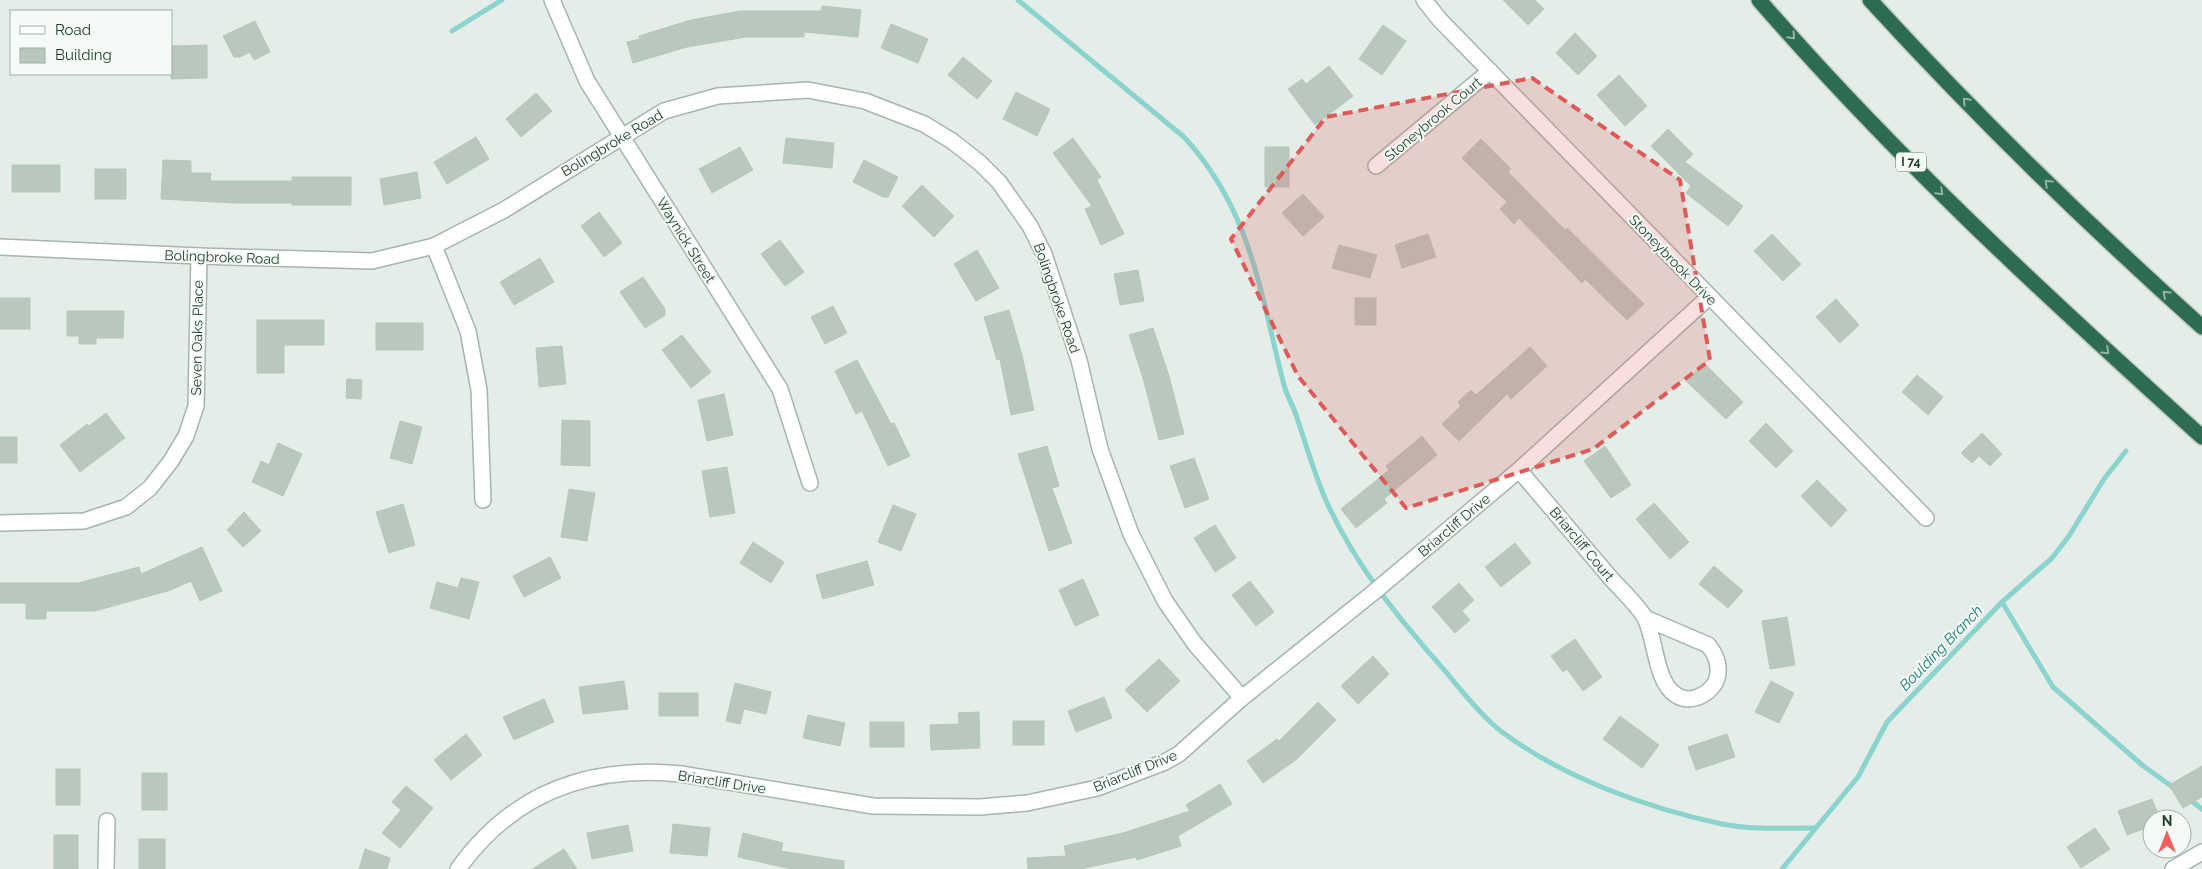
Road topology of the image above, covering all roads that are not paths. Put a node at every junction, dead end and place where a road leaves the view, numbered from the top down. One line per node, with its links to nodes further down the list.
1 (552, 0): 6 (street, Waynick Street)
2 (1424, 0): 5 (street, Stoneybrook Drive)
3 (1759, 0): 13 (highway, I 74, one-way to 13)
4 (1870, 0): 12 (highway, one-way to 4)
5 (1490, 71): 7 (street, Stoneybrook Court); 11 (street, Stoneybrook Drive)
6 (621, 136): 8 (street, Bolingbroke Road); 15 (street, Waynick Street); 20 (street, Bolingbroke Road)
7 (1376, 166)
8 (434, 246): 10 (street, Bolingbroke Road); 16 (street)
9 (0, 247): 10 (street, Bolingbroke Road)
10 (199, 256): 18 (street, Seven Oaks Place)
11 (1709, 297): 14 (street, Briarcliff Drive); 17 (street, Stoneybrook Drive)
12 (2202, 327)
13 (2202, 437)
14 (1519, 470): 19 (street, Briarcliff Court); 20 (street, Briarcliff Drive)
15 (810, 482)
16 (483, 500)
17 (1926, 518)
18 (0, 523)
19 (1645, 618): 19 (street, Briarcliff Court)
20 (1242, 698): 24 (street, Briarcliff Drive)
21 (107, 821): 23 (street)
22 (2202, 852): 25 (street)
23 (106, 869)
24 (458, 869)
25 (2173, 869)

